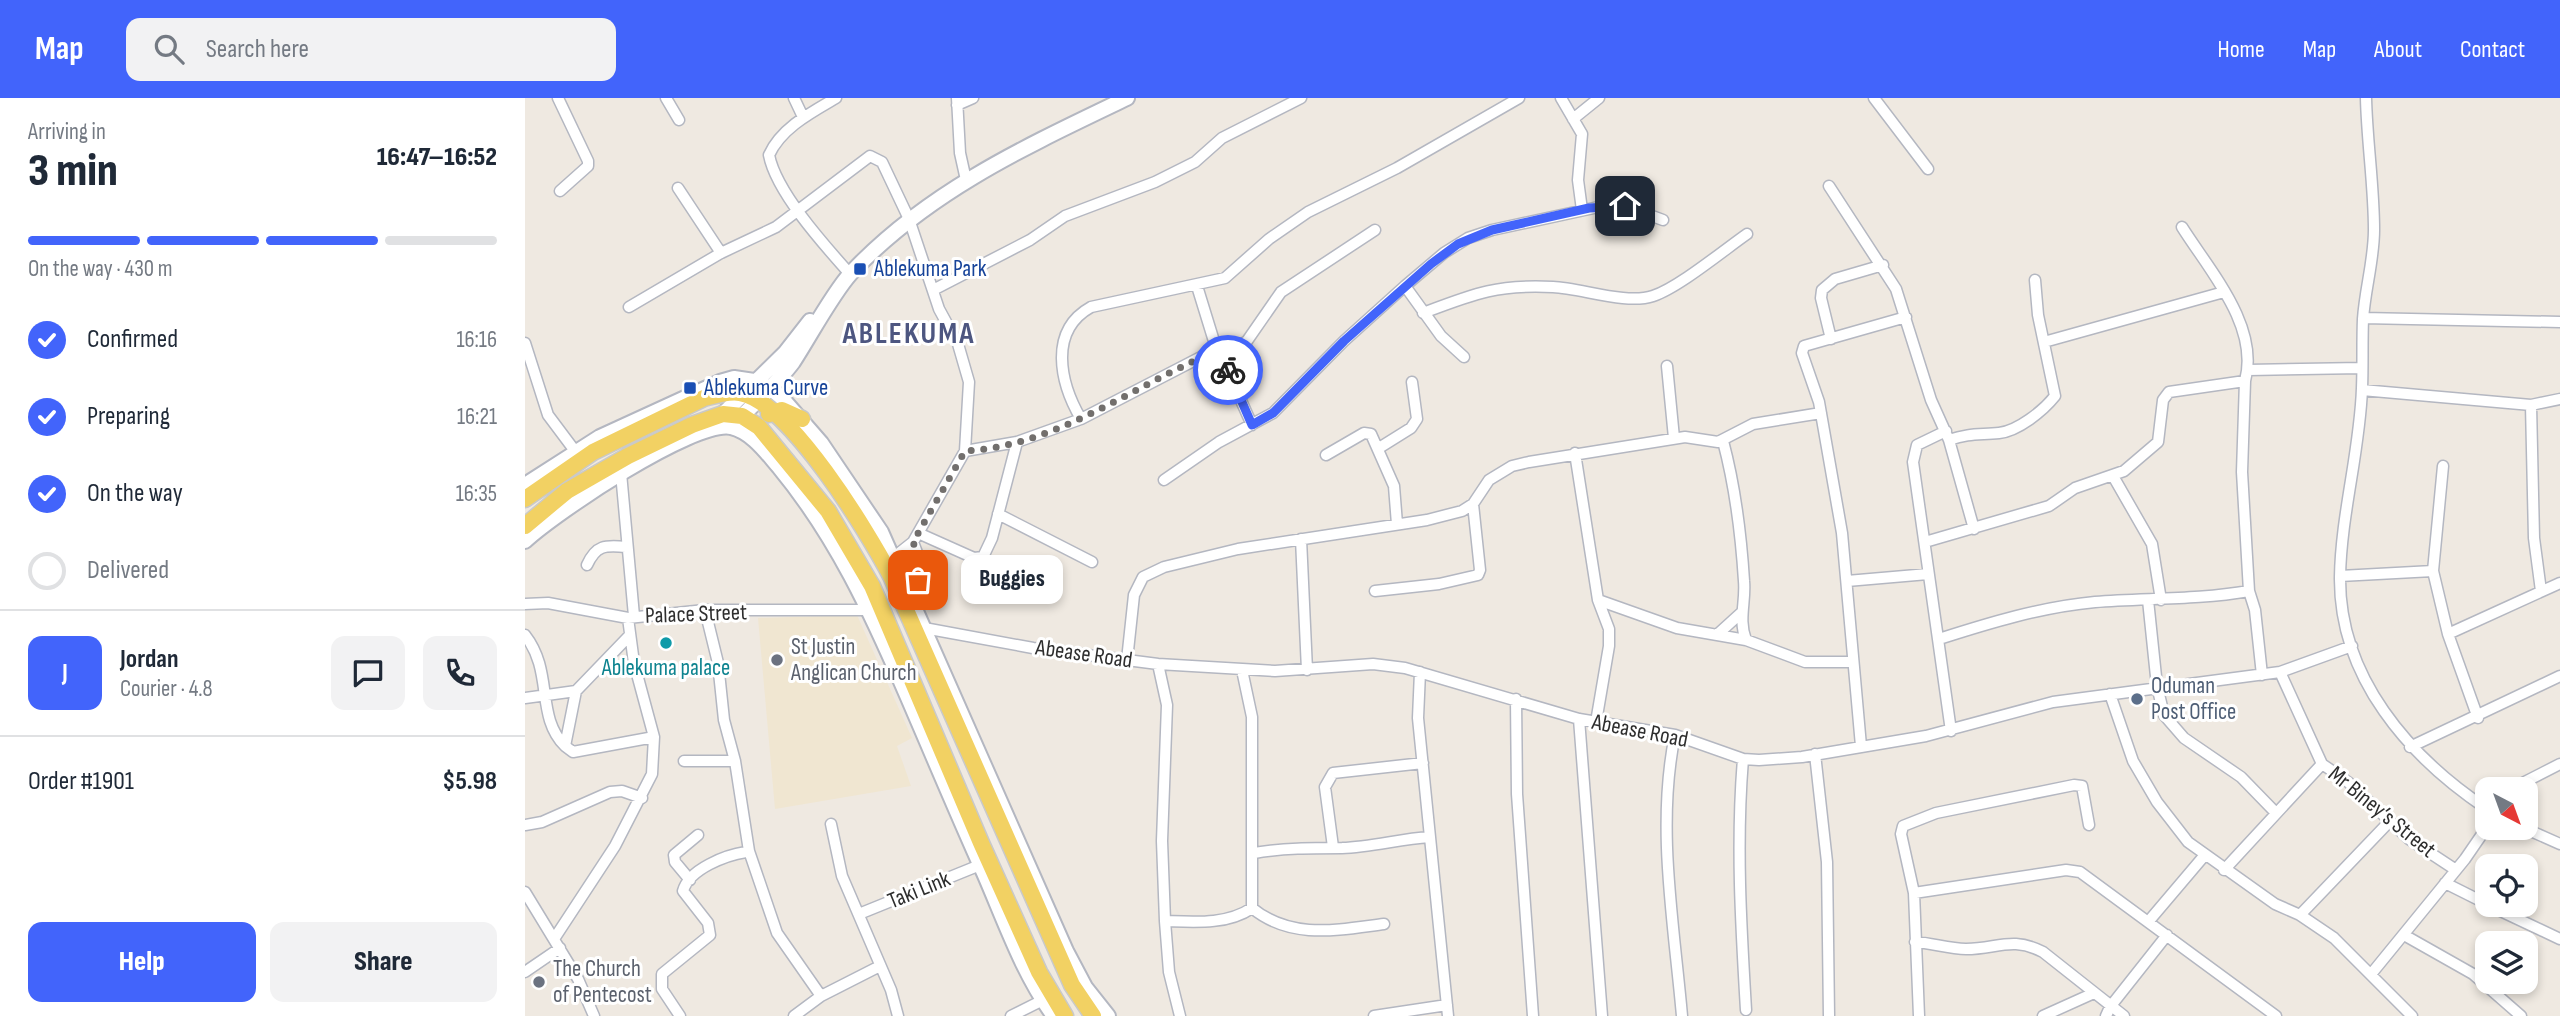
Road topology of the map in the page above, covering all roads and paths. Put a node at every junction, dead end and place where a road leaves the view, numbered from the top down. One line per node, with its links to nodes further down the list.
1 (558, 98): 21 (street)
2 (666, 98): 16 (street)
3 (795, 98): 14 (street)
4 (836, 98): 14 (street)
5 (973, 98): 13 (street)
6 (1127, 98): 18 (street)
7 (1301, 98): 35 (street)
8 (1519, 98): 33 (street)
9 (1561, 98): 15 (street)
10 (1599, 98): 15 (street)
11 (1874, 98): 17 (street)
12 (2366, 98): 40 (street)
13 (957, 101): 18 (street)
14 (803, 117): 22 (street)
15 (1573, 119): 23 (street)
16 (678, 120)
17 (1928, 169)
18 (966, 180): 24 (street)
19 (1829, 186): 30 (street)
20 (678, 188): 29 (street)
21 (560, 191)
22 (798, 209): 24 (street); 29 (street); 31 (street)
23 (1581, 210): 25 (street); 34 (street)
24 (909, 219): 31 (street); 35 (street)
25 (1663, 220)
26 (2182, 227): 36 (street)
27 (1375, 230): 45 (street)
28 (1747, 234): 38 (street)
29 (721, 253): 37 (street)
30 (1883, 265): 39 (street); 42 (street)
31 (848, 278): 50 (street); 52 (street)
32 (2035, 280): 43 (street)
33 (1197, 286): 45 (street); 63 (street)
34 (1405, 286): 38 (street); 65 (street)
35 (935, 289): 73 (street)
36 (2224, 292): 43 (street); 49 (street)
37 (629, 307)
38 (1423, 313): 46 (street)
39 (1906, 317): 42 (street); 67 (street)
40 (2363, 318): 41 (street); 48 (street)
41 (2560, 322)
42 (1831, 339): 60 (street)
43 (2044, 342): 67 (street)
44 (525, 343): 72 (street)
45 (1219, 350): 63 (street); 65 (street)
46 (1464, 357)
47 (1667, 366): 68 (street)
48 (2362, 368): 49 (street); 54 (street)
49 (2246, 375): 78 (street); 104 (street)
50 (754, 381): 52 (street); 53 (street); 55 (street)
51 (1412, 382): 71 (street)
52 (770, 387): 57 (street); 62 (street)
53 (720, 388): 55 (main road); 64 (main road); 72 (street); 82 (main road)
54 (2362, 390): 58 (street); 100 (street)
55 (742, 393): 57 (main road); 61 (street)
56 (2560, 399): 58 (street)
57 (758, 401): 59 (main road); 61 (street)
58 (2532, 405): 105 (street)
59 (772, 412): 62 (main road); 66 (main road); 89 (main road)
60 (1821, 413): 69 (street); 101 (street)
61 (732, 419): 64 (main road); 66 (main road); 77 (street); 85 (street)
62 (802, 419): 89 (street)
63 (1081, 419): 70 (street)
64 (692, 425): 81 (main road)
65 (1252, 425): 79 (street)
66 (759, 427): 85 (main road)
67 (1948, 435): 88 (street); 93 (street)
68 (1674, 438): 69 (street); 74 (street)
69 (1723, 441): 113 (street)
70 (1017, 442): 73 (street); 84 (street)
71 (1379, 448): 75 (street); 86 (street)
72 (575, 451): 80 (street)
73 (965, 451): 90 (street)
74 (1575, 453): 83 (street); 107 (street)
75 (1326, 455)
76 (2443, 466): 98 (street)
77 (621, 473): 81 (street); 94 (street)
78 (2113, 476): 88 (street); 109 (street)
79 (1164, 480)
80 (525, 485)
81 (584, 488): 87 (main road); 92 (street)
82 (525, 499)
83 (1473, 504): 86 (street); 103 (street)
84 (998, 513): 90 (street); 96 (street)
85 (828, 522): 112 (street); 188 (main road)
86 (1397, 524): 91 (street)
87 (525, 526)
88 (1974, 529): 93 (street)
89 (876, 535): 95 (street); 208 (main road)
90 (916, 537): 95 (street); 106 (street)
91 (1301, 539): 123 (street); 127 (street)
92 (525, 541)
93 (1925, 542): 99 (street)
94 (626, 547): 97 (street); 114 (street)
95 (894, 557): 106 (street)
96 (1092, 562)
97 (587, 565)
98 (2433, 571): 100 (street); 117 (street)
99 (1928, 574): 101 (street); 121 (street)
100 (2340, 576): 122 (street)
101 (1847, 582): 124 (street)
102 (2560, 583): 105 (street)
103 (1375, 591)
104 (2249, 591): 109 (street); 130 (street)
105 (2541, 591): 117 (street)
106 (909, 593): 115 (street)
107 (1598, 600): 116 (street); 140 (street)
108 (2148, 600): 109 (street); 121 (street); 132 (street)
109 (2161, 600)
110 (525, 604): 114 (street, Palace Street)
111 (705, 610): 112 (street, Palace Street); 114 (street, Palace Street); 150 (street)
112 (869, 610): 171 (street)
113 (1741, 613): 116 (street); 120 (street)
114 (631, 617): 119 (street)
115 (924, 628): 123 (street, Abease Road); 209 (street)
116 (1719, 633): 120 (street)
117 (2448, 634): 138 (street)
118 (525, 635): 134 (street)
119 (629, 636): 133 (street); 143 (street)
120 (1746, 639): 124 (street)
121 (1939, 639): 141 (street)
122 (2352, 646): 129 (street, Abease Road); 146 (street)
123 (1127, 660): 125 (street, Abease Road)
124 (1852, 662): 145 (street)
125 (1158, 664): 126 (street, Abease Road); 183 (street)
126 (1242, 670): 127 (street, Abease Road); 169 (street)
127 (1307, 670): 128 (street, Abease Road)
128 (1420, 672): 137 (street, Abease Road); 151 (street)
129 (2280, 673): 130 (street, Abease Road); 152 (street, Mr Biney’s Street)
130 (2262, 675): 132 (street, Abease Road)
131 (2560, 677): 138 (street)
132 (2157, 686): 135 (street, Abease Road); 157 (street)
133 (576, 691): 134 (street); 144 (street)
134 (545, 694): 136 (street); 144 (street)
135 (2110, 694): 141 (street, Abease Road); 170 (street)
136 (525, 698)
137 (1516, 699): 139 (street, Abease Road); 212 (street)
138 (2478, 718): 146 (street)
139 (1579, 719): 140 (street, Abease Road); 213 (street)
140 (1596, 722): 142 (street, Abease Road)
141 (1951, 731): 145 (street, Abease Road)
142 (1675, 735): 148 (street, Abease Road); 214 (street)
143 (655, 737): 144 (street); 155 (street)
144 (565, 746)
145 (1861, 746): 147 (street, Abease Road)
146 (2410, 747): 156 (street)
147 (1815, 754): 148 (street, Abease Road); 215 (street)
148 (1743, 760): 198 (street)
149 (684, 761): 150 (street)
150 (736, 761): 168 (street)
151 (1423, 763): 164 (street); 167 (street)
152 (2322, 764): 157 (street); 158 (street, Mr Biney’s Street)
153 (2560, 764): 154 (street)
154 (2535, 777)
155 (642, 798): 160 (street); 191 (street)
156 (2475, 799)
157 (2276, 813): 172 (street)
158 (2390, 821): 173 (street, Mr Biney’s Street); 181 (street)
159 (831, 824): 180 (street)
160 (525, 825)
161 (2089, 825): 177 (street)
162 (2538, 834): 166 (street)
163 (698, 835): 174 (street)
164 (1429, 837): 167 (street); 199 (street)
165 (2478, 840): 173 (street)
166 (2560, 844)
167 (1333, 847): 169 (street)
168 (750, 852): 174 (street); 196 (street)
169 (1254, 853): 179 (street)
170 (2204, 856): 172 (street); 184 (street)
171 (980, 865): 180 (street, Taki Link); 188 (street)
172 (2224, 870): 181 (street)
173 (2456, 870): 175 (street)
174 (690, 880): 202 (street)
175 (2445, 883): 178 (street); 187 (street)
176 (525, 892): 191 (street)
177 (1914, 893): 184 (street); 190 (street)
178 (2475, 898)
179 (1252, 908): 183 (street); 185 (street)
180 (859, 914): 192 (street)
181 (2300, 915): 194 (street)
182 (2514, 917): 189 (street)
183 (1165, 922): 210 (street)
184 (2148, 922): 186 (street)
185 (1384, 925)
186 (2167, 935): 200 (street); 219 (street)
187 (2404, 935): 194 (street); 221 (street)
188 (1018, 936): 197 (street); 207 (main road)
189 (2560, 939)
190 (1915, 942): 195 (street); 216 (street)
191 (557, 943): 193 (street); 201 (street)
192 (880, 966): 196 (street); 204 (street)
193 (525, 972)
194 (2372, 973): 220 (street)
195 (2094, 993): 200 (street); 217 (street)
196 (821, 996): 203 (street)
197 (1043, 1000): 205 (street); 206 (street)
198 (1746, 1010)
199 (1448, 1011): 211 (street)
200 (2108, 1011): 218 (street)
201 (594, 1016)
202 (680, 1016)
203 (793, 1016)
204 (898, 1016)
205 (1011, 1016)
206 (1054, 1016)
207 (1065, 1016)
208 (1093, 1016)
209 (1108, 1016)
210 (1180, 1016)
211 (1374, 1016)
212 (1533, 1016)
213 (1602, 1016)
214 (1682, 1016)
215 (1829, 1016)
216 (1919, 1016)
217 (2043, 1016)
218 (2124, 1016)
219 (2276, 1016)
220 (2412, 1016)
221 (2521, 1016)

